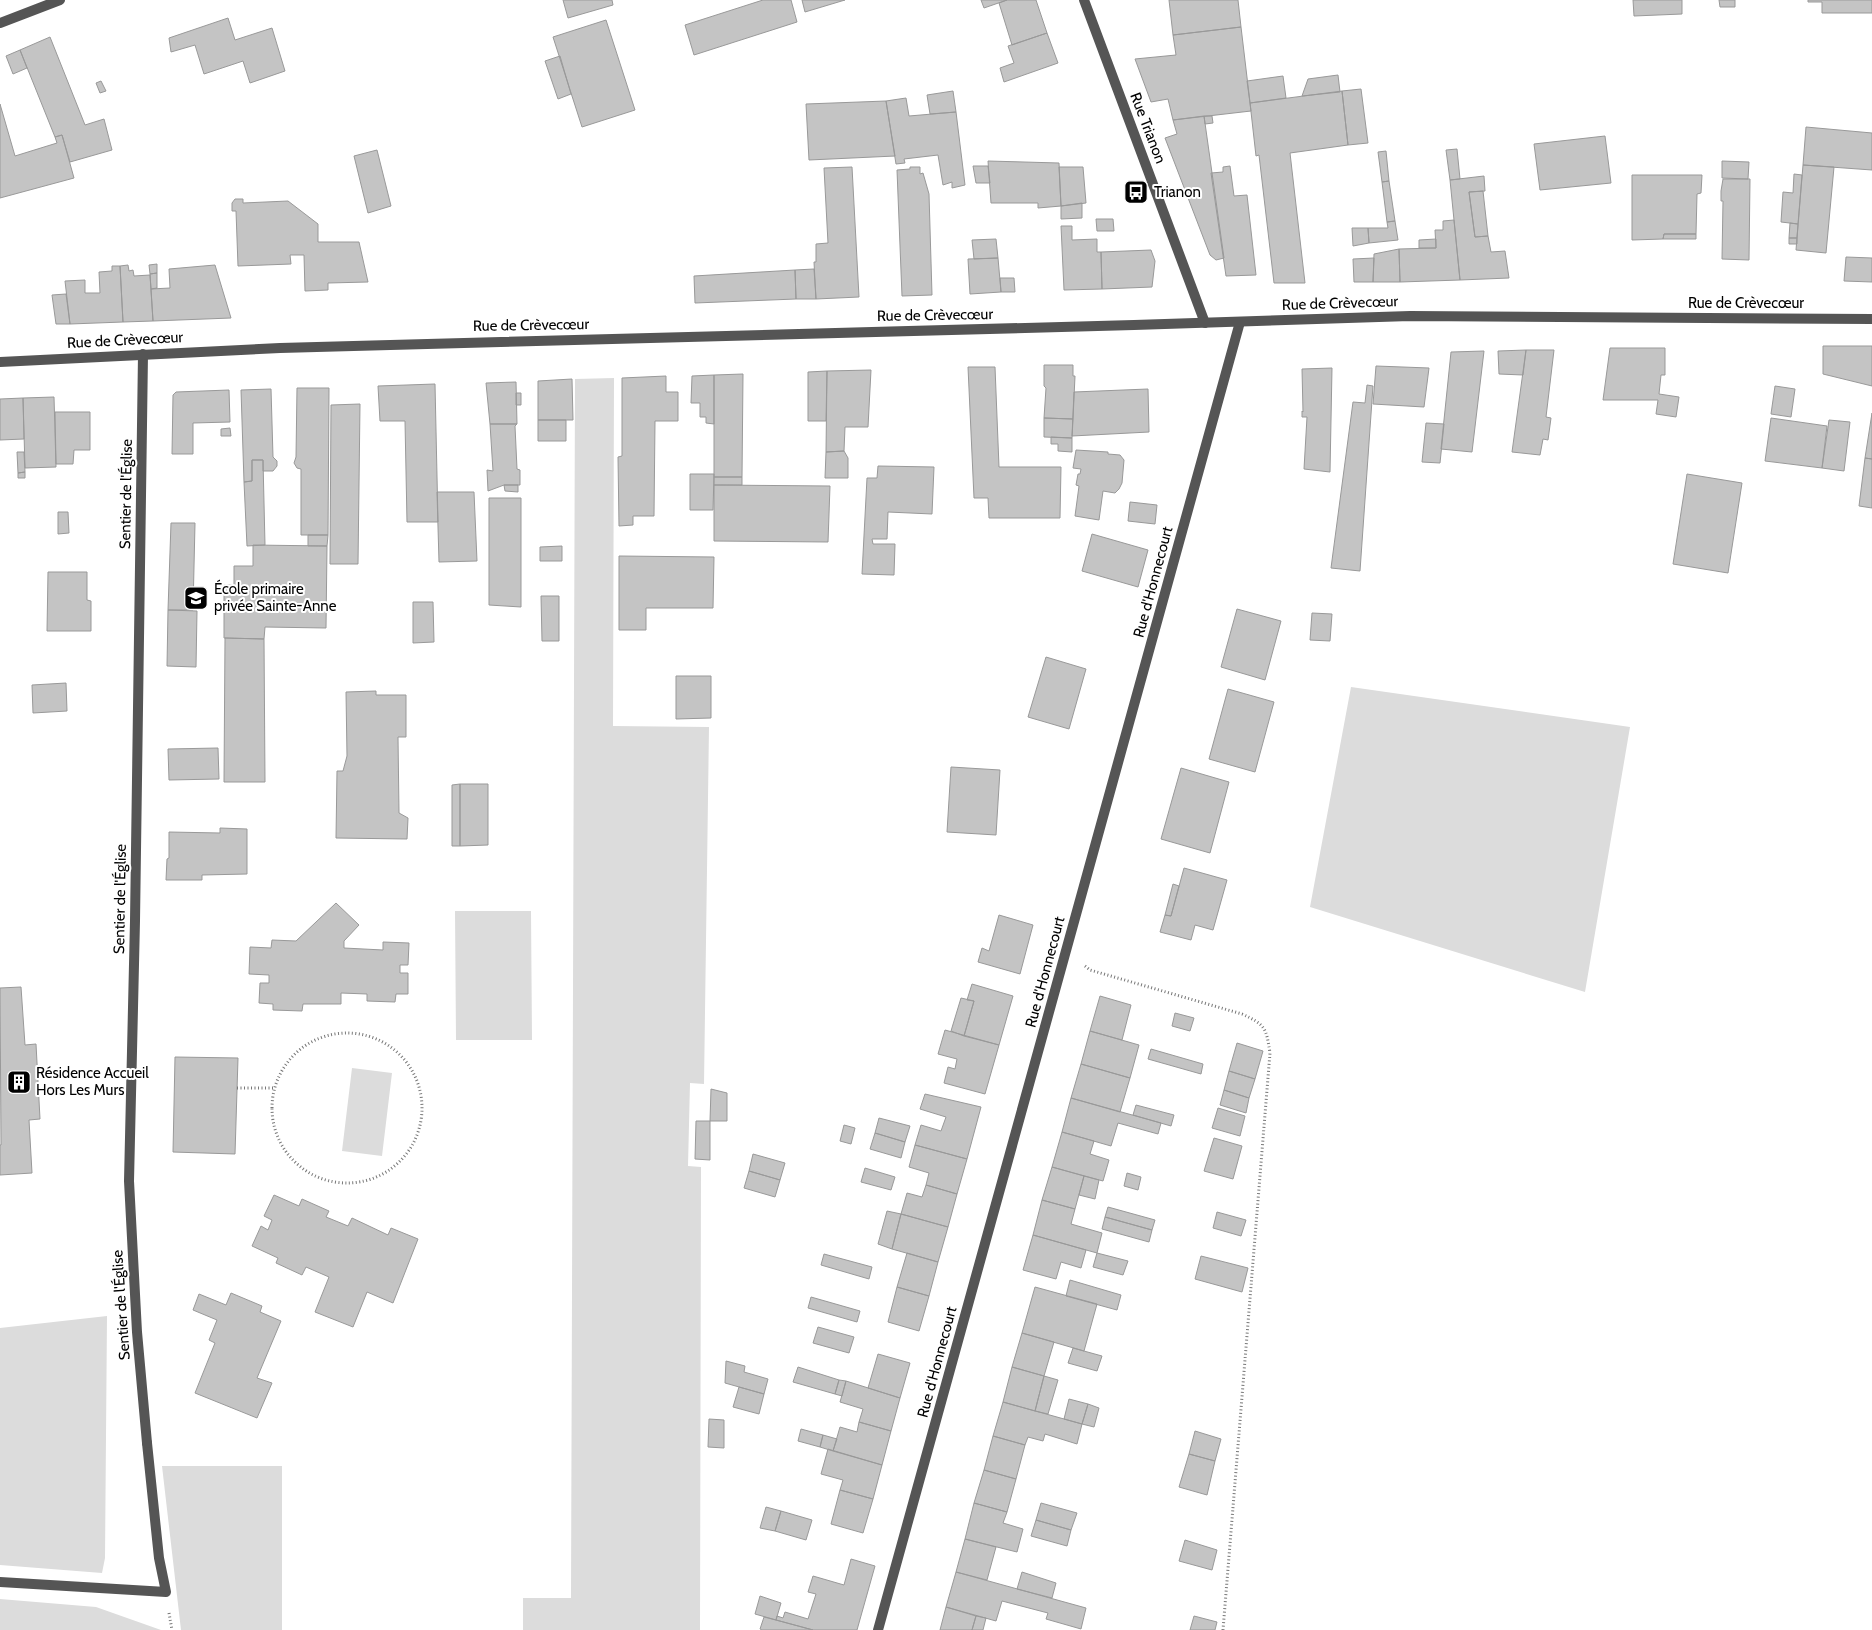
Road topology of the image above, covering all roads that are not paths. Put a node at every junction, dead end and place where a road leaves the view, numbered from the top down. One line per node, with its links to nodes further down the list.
1 (60, 0): 3 (street)
2 (1084, 0): 6 (street, Rue Trianon)
3 (0, 23)
4 (1872, 319): 5 (street, Rue de Crèvecœur)
5 (1240, 322): 6 (street, Rue de Crèvecœur); 10 (street, Rue d'Honnecourt)
6 (1205, 323): 7 (street, Rue de Crèvecœur)
7 (142, 354): 8 (street, Rue de Crèvecœur); 9 (street, Sentier de l'Église)
8 (0, 362)
9 (0, 1582)
10 (878, 1630)

